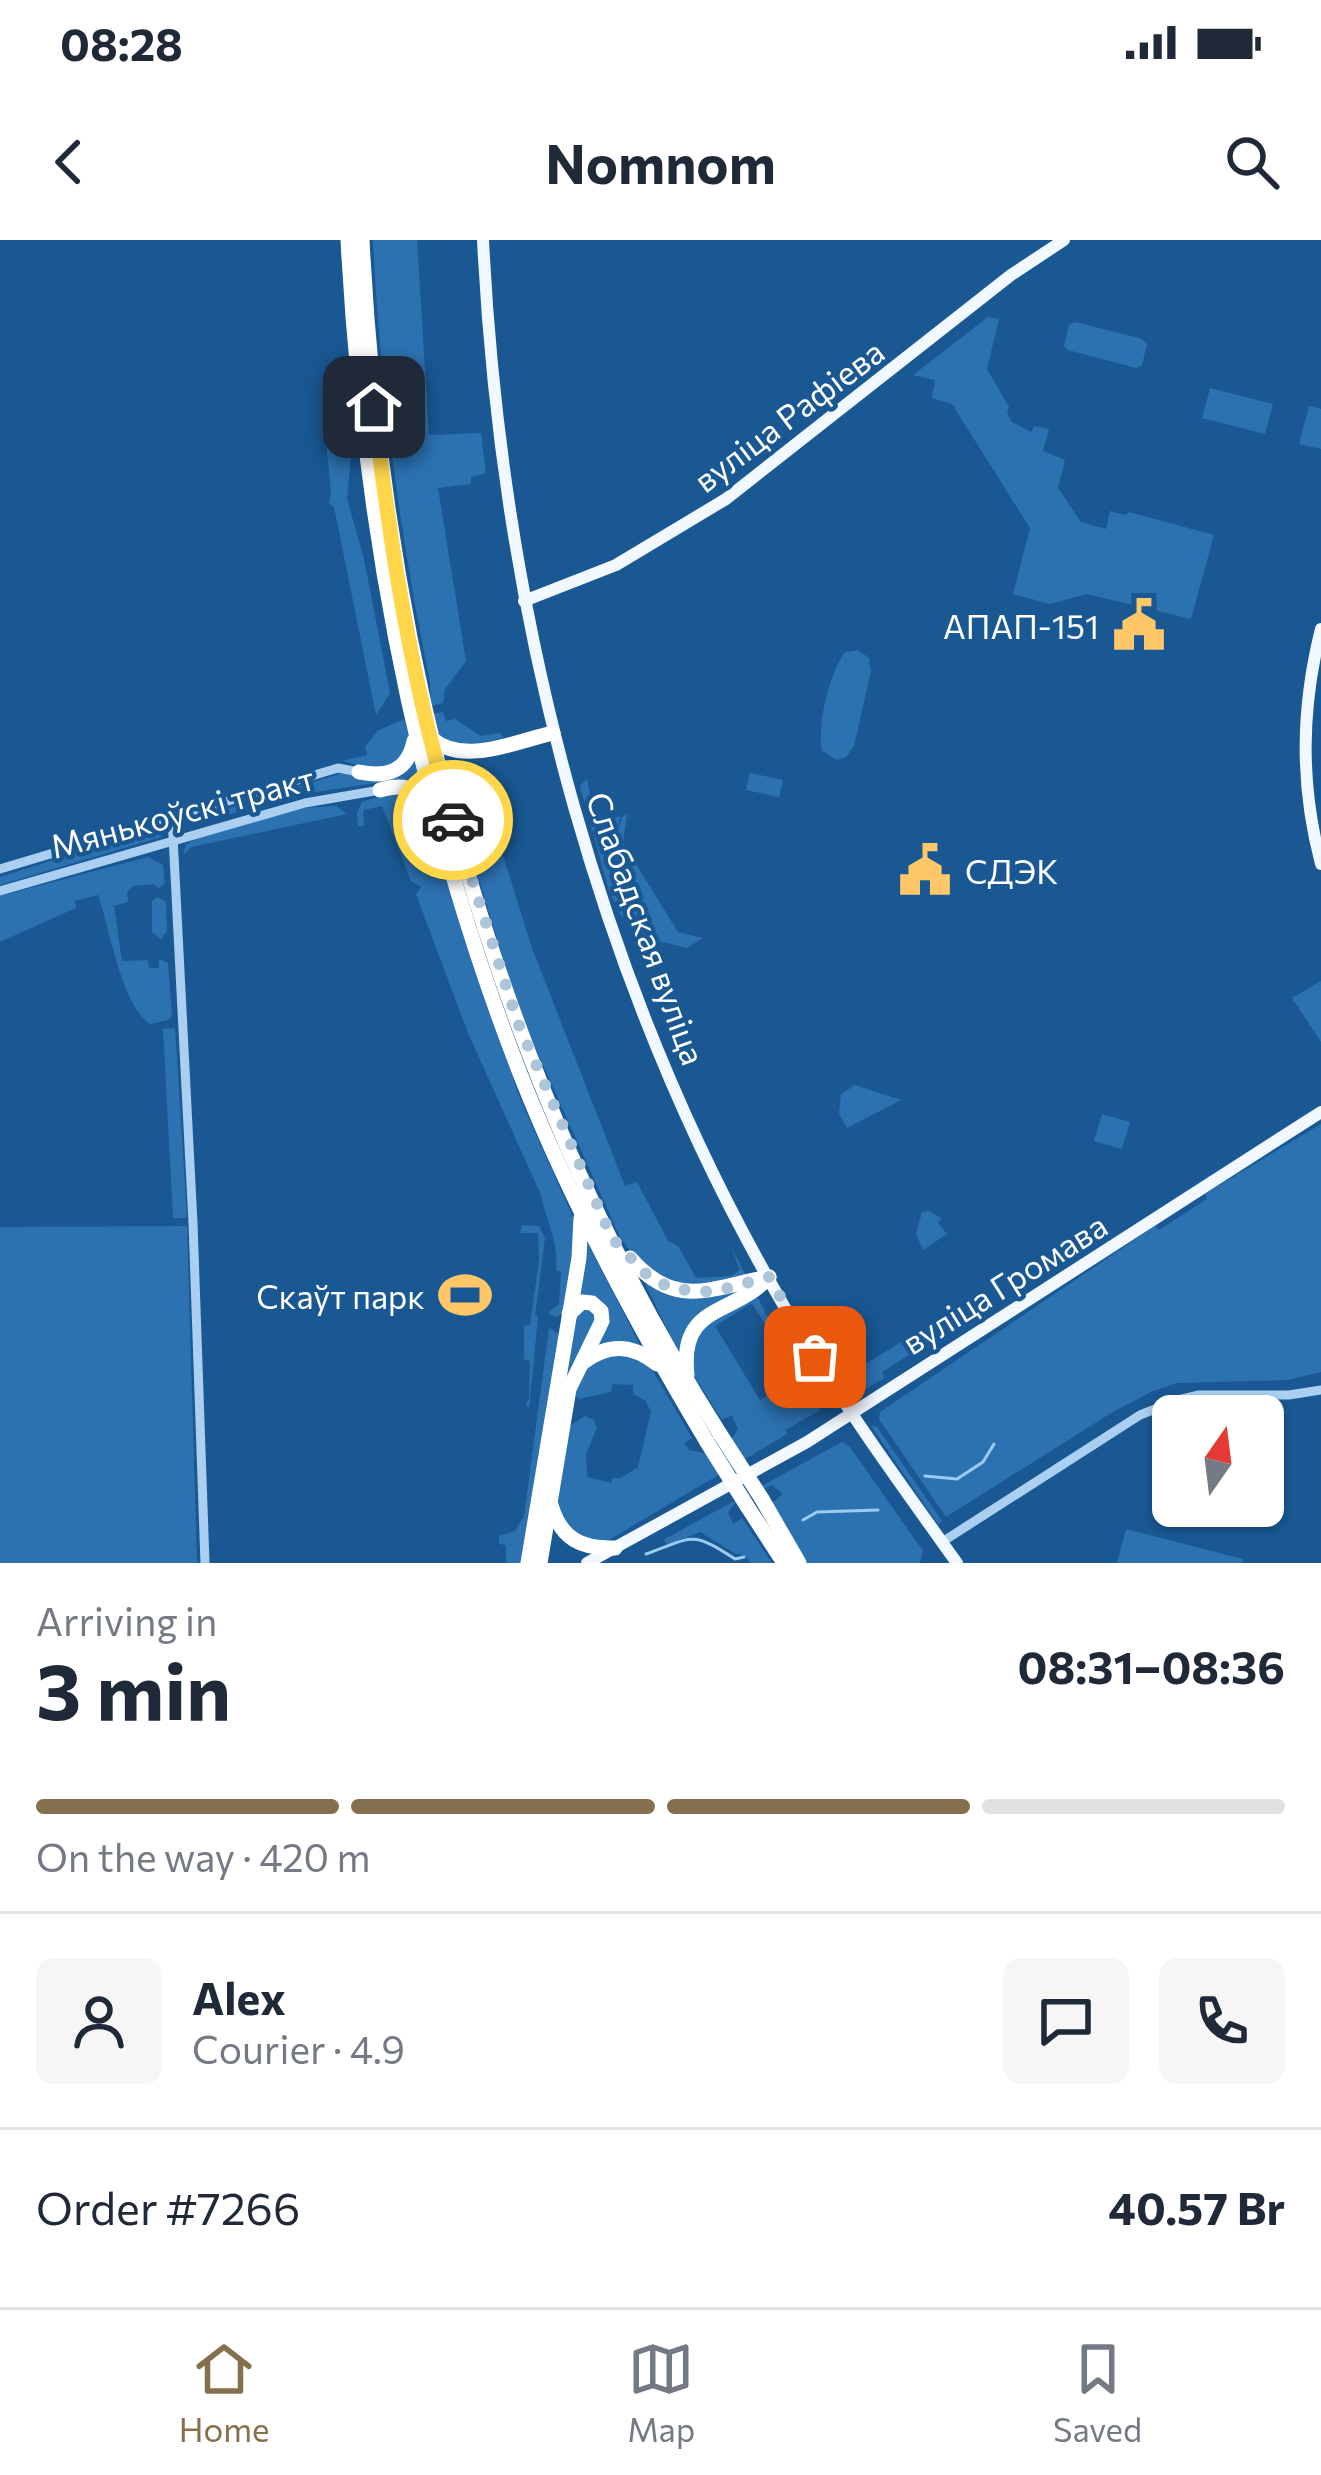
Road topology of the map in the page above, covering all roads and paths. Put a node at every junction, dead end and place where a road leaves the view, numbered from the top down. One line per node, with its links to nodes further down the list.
1 (348, 240): 8 (highway)
2 (362, 240): 8 (highway)
3 (483, 240): 5 (main road, Слабадская вуліца)
4 (1064, 240): 5 (main road, вуліца Рафіева)
5 (524, 601): 7 (main road, Слабадская вуліца)
6 (1321, 629): 16 (main road)
7 (553, 733): 9 (highway); 22 (main road, Слабадская вуліца)
8 (425, 743): 9 (highway); 10 (highway); 12 (highway); 13 (highway)
9 (474, 751): 12 (highway)
10 (359, 772): 14 (street, Мянькоўскі тракт)
11 (380, 790): 13 (highway); 15 (street, Мянькоўскі тракт)
12 (444, 792): 21 (highway)
13 (434, 811): 20 (highway)
14 (172, 817): 15 (street); 17 (street, Мянькоўскі тракт)
15 (173, 841): 18 (street, Мянькоўскі тракт); 34 (street)
16 (1321, 864)
17 (0, 869)
18 (0, 890)
19 (1321, 1112): 28 (main road, вуліца Громава)
20 (578, 1203): 23 (highway); 25 (highway)
21 (612, 1238): 22 (highway); 26 (highway)
22 (769, 1277): 26 (highway); 28 (main road, Слабадская вуліца)
23 (569, 1314): 24 (highway); 35 (highway)
24 (580, 1365): 25 (highway); 30 (highway)
25 (663, 1370): 29 (highway)
26 (688, 1384): 29 (highway)
27 (1321, 1390): 32 (street)
28 (851, 1414): 32 (main road, Слабадская вуліца); 33 (main road, вуліца Громава)
29 (714, 1438): 31 (highway, bridge)
30 (551, 1502): 33 (highway); 36 (highway)
31 (754, 1502): 38 (highway); 39 (highway)
32 (942, 1542): 40 (main road, Слабадская вуліца)
33 (615, 1548): 37 (main road, вуліца Громава)
34 (205, 1563)
35 (528, 1563)
36 (540, 1563)
37 (586, 1563)
38 (784, 1563)
39 (799, 1563)
40 (958, 1563)

